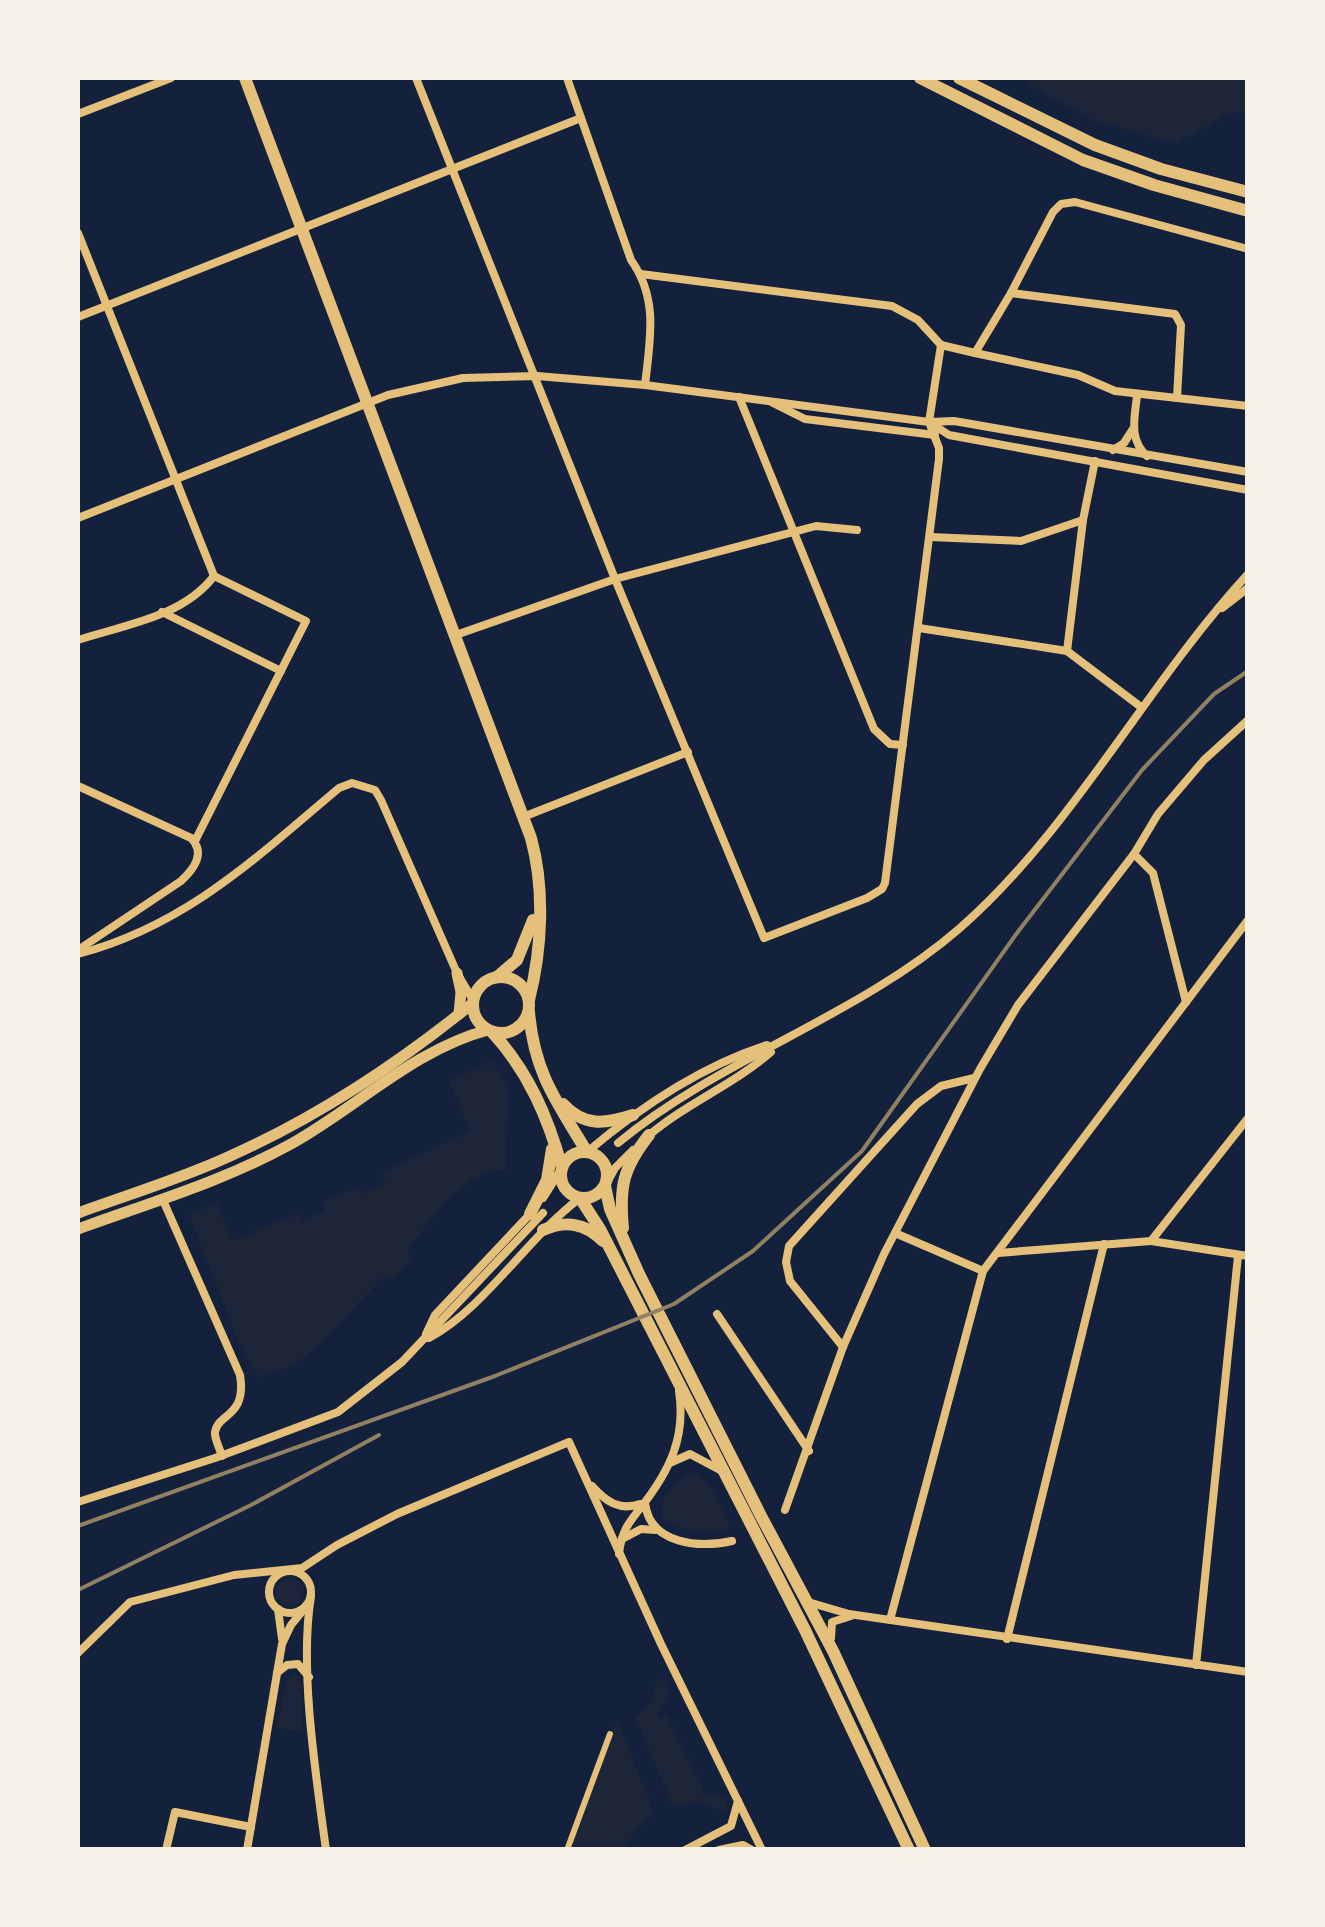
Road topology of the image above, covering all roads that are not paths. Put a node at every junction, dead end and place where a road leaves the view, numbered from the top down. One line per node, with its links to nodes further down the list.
1 (171, 78): 7 (street)
2 (245, 78): 12 (main road)
3 (416, 78): 9 (street)
4 (566, 78): 8 (street)
5 (920, 78): 11 (main road)
6 (959, 78): 10 (main road)
7 (78, 114)
8 (581, 118): 9 (street); 15 (street)
9 (453, 169): 12 (street); 21 (street)
10 (1248, 192)
11 (1248, 211)
12 (301, 230): 17 (street); 27 (main road)
13 (78, 233): 17 (street)
14 (1248, 250): 16 (street)
15 (640, 274): 19 (street); 22 (street)
16 (1011, 294): 20 (street); 25 (street)
17 (106, 305): 18 (street); 38 (street)
18 (78, 317)
19 (941, 345): 20 (street); 29 (street)
20 (975, 353): 23 (street)
21 (537, 376): 22 (street); 27 (street); 47 (street)
22 (645, 385): 24 (street)
23 (1138, 395): 25 (street); 30 (street)
24 (739, 396): 26 (street); 43 (street)
25 (1177, 398): 28 (street)
26 (765, 400): 29 (street); 32 (street)
27 (367, 404): 38 (street); 52 (main road)
28 (1248, 406)
29 (929, 422): 31 (street); 32 (street); 34 (street)
30 (1133, 429): 34 (street); 35 (street)
31 (949, 434): 33 (street); 36 (street)
32 (936, 436): 33 (street)
33 (940, 448): 44 (street)
34 (1112, 450): 35 (street)
35 (1146, 456): 37 (street)
36 (1095, 461): 39 (street); 41 (street)
37 (1248, 472)
38 (176, 478): 40 (street); 46 (street)
39 (1248, 490)
40 (78, 518)
41 (1083, 520): 44 (street); 54 (street)
42 (857, 530): 43 (street)
43 (794, 534): 47 (street); 58 (street)
44 (930, 537): 51 (street)
45 (1248, 574): 50 (street)
46 (214, 576): 49 (street); 55 (street)
47 (615, 579): 52 (street); 59 (street)
48 (1248, 588): 50 (street)
49 (162, 612): 53 (street); 55 (street)
50 (1211, 618): 56 (street)
51 (918, 628): 54 (street); 58 (street)
52 (453, 636): 61 (main road)
53 (78, 640)
54 (1068, 651): 56 (street)
55 (281, 671): 62 (street)
56 (1141, 707): 74 (street)
57 (1248, 720): 63 (street)
58 (903, 745): 59 (street)
59 (688, 752): 61 (street)
60 (78, 786): 62 (street)
61 (523, 817): 64 (main road)
62 (193, 839): 66 (street)
63 (1134, 854): 70 (street); 75 (street)
64 (540, 898): 68 (main road); 71 (main road)
65 (1248, 920): 70 (street)
66 (78, 952): 67 (street)
67 (457, 973): 69 (street); 72 (main road)
68 (497, 977): 69 (main road); 71 (main road)
69 (473, 1001): 72 (main road); 73 (main road)
70 (1186, 1002): 96 (street)
71 (528, 1005): 73 (main road); 76 (main road)
72 (458, 1014): 87 (main road)
73 (490, 1031): 79 (main road); 85 (main road)
74 (785, 1040): 77 (street); 80 (street); 81 (street)
75 (975, 1078): 91 (street); 101 (street)
76 (550, 1090): 77 (main road); 82 (main road)
77 (633, 1116): 82 (street)
78 (1248, 1118): 93 (street)
79 (552, 1132): 83 (main road); 88 (main road)
80 (649, 1135): 84 (street); 92 (main road)
81 (618, 1143)
82 (587, 1152): 83 (main road); 84 (main road)
83 (562, 1168): 86 (main road); 88 (street)
84 (605, 1186): 86 (main road); 92 (main road)
85 (162, 1198): 89 (main road); 104 (street)
86 (580, 1198): 90 (street); 95 (main road)
87 (78, 1213)
88 (537, 1214): 100 (street)
89 (78, 1229)
90 (542, 1230): 95 (main road); 100 (street)
91 (895, 1233): 98 (street); 101 (street)
92 (624, 1241): 111 (main road)
93 (1151, 1242): 94 (street); 97 (street)
94 (1104, 1244): 96 (street); 129 (street)
95 (608, 1246): 102 (main road)
96 (998, 1252): 98 (street)
97 (1243, 1256): 133 (street)
98 (983, 1271): 126 (street)
99 (717, 1314): 103 (street)
100 (421, 1343): 104 (street)
101 (843, 1347): 103 (street)
102 (678, 1386): 105 (street); 106 (main road)
103 (809, 1451): 110 (street)
104 (222, 1456): 108 (street)
105 (672, 1462): 106 (street); 109 (street)
106 (720, 1470): 111 (main road)
107 (587, 1480): 109 (street); 116 (street); 117 (street)
108 (78, 1502)
109 (644, 1503): 112 (street); 113 (street)
110 (785, 1510)
111 (755, 1520): 115 (main road)
112 (660, 1531): 113 (street); 114 (street)
113 (621, 1539): 116 (street)
114 (732, 1541)
115 (768, 1544): 122 (main road); 150 (main road)
116 (619, 1554): 138 (street)
117 (322, 1556): 118 (street); 121 (street)
118 (286, 1572): 119 (street); 120 (street); 121 (street)
119 (246, 1573): 120 (street); 132 (street)
120 (270, 1591): 124 (street)
121 (311, 1593): 123 (street); 128 (street)
122 (808, 1602): 125 (street); 131 (main road)
123 (304, 1608): 124 (street); 127 (street)
124 (278, 1609): 130 (street)
125 (855, 1615): 126 (street); 131 (street)
126 (890, 1620): 129 (street)
127 (290, 1625): 128 (street); 130 (street)
128 (308, 1630): 136 (street)
129 (1007, 1638): 133 (street)
130 (282, 1644): 135 (street)
131 (834, 1651): 151 (main road)
132 (78, 1653)
133 (1196, 1665): 134 (street)
134 (1248, 1672)
135 (277, 1673): 136 (street); 140 (street)
136 (309, 1677): 144 (street)
137 (610, 1734): 145 (street)
138 (738, 1796): 139 (street); 141 (street)
139 (731, 1826): 141 (street); 146 (street)
140 (251, 1827): 142 (street); 143 (street)
141 (754, 1830): 149 (street)
142 (166, 1850)
143 (247, 1850)
144 (326, 1850)
145 (567, 1850)
146 (686, 1850)
147 (719, 1850): 148 (street)
148 (752, 1850)
149 (762, 1850)
150 (909, 1850)
151 (925, 1850)

